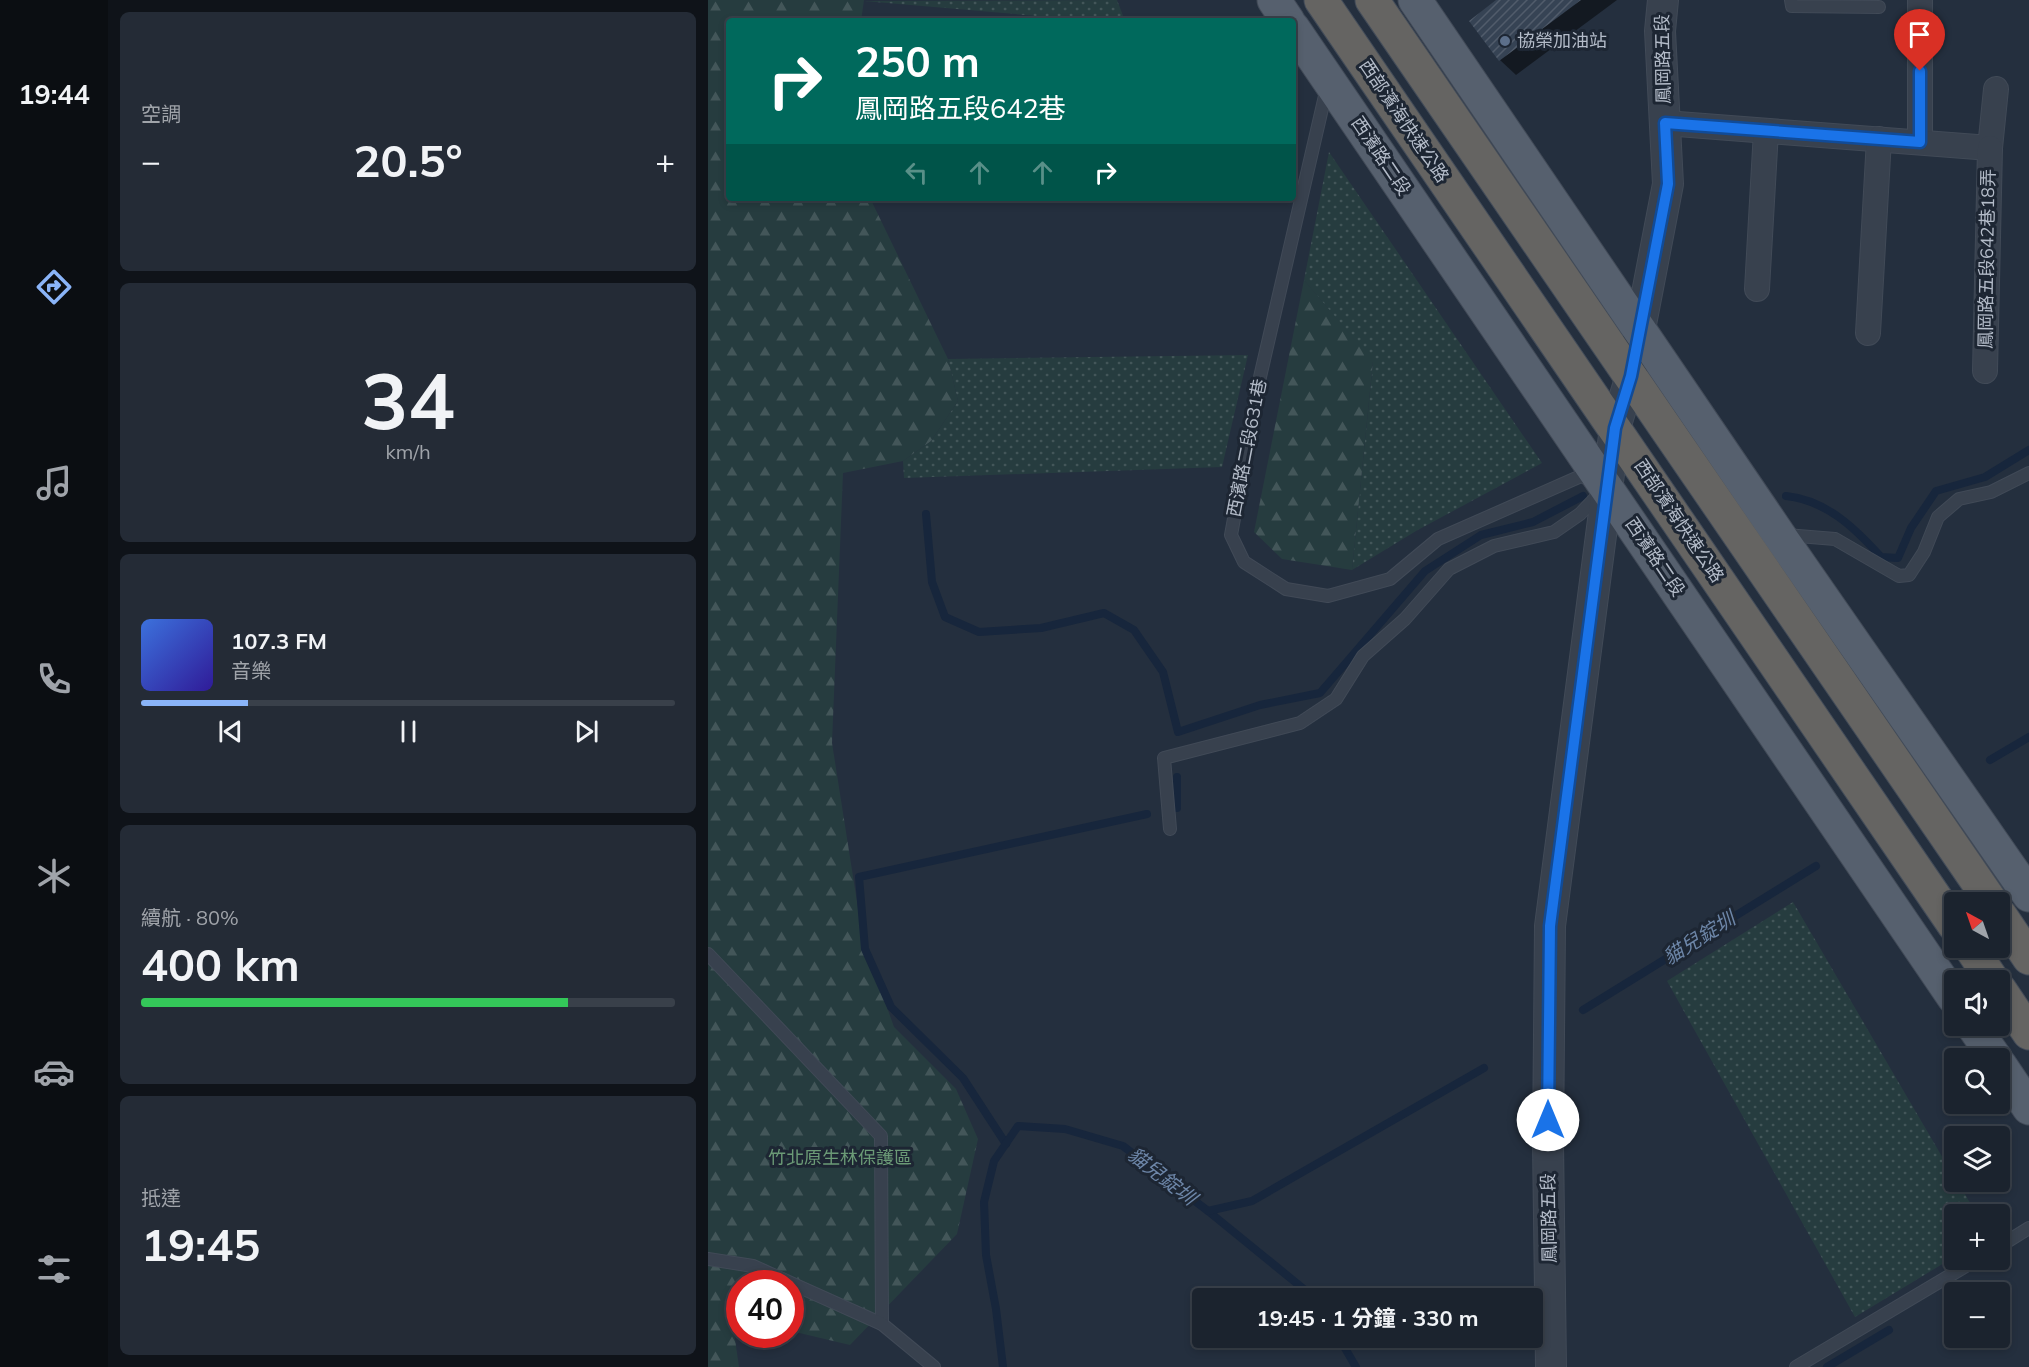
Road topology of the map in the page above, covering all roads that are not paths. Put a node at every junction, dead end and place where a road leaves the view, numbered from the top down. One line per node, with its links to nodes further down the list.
1 (1274, 0): 9 (main road)
2 (1321, 0): 23 (highway, 西部濱海快速公路)
3 (1372, 0): 22 (highway)
4 (1415, 0): 19 (main road)
5 (1663, 0): 13 (street, 鳳岡路五段)
6 (1791, 0): 8 (lane)
7 (1920, 0): 16 (street)
8 (1879, 7)
9 (1286, 18)
10 (1296, 32): 11 (main road, 西濱路二段)
11 (1329, 80): 25 (main road, 西濱路二段); 25 (lane, 西濱路二段631巷)
12 (1996, 88): 17 (street, 鳳岡路五段642巷18弄)
13 (1665, 123): 14 (street); 19 (street, 鳳岡路五段)
14 (1766, 130): 15 (street); 18 (street)
15 (1879, 139): 16 (street); 20 (street)
16 (1920, 142): 17 (street)
17 (1990, 148): 21 (street, 鳳岡路五段642巷18弄)
18 (1757, 289)
19 (1640, 330): 22 (street, 鳳岡路五段); 26 (main road)
20 (1868, 333)
21 (1985, 371)
22 (1631, 376): 23 (street, 鳳岡路五段); 28 (highway)
23 (1615, 428): 25 (street, 鳳岡路五段); 30 (highway, 西部濱海快速公路)
24 (2029, 473): 26 (lane)
25 (1607, 486): 27 (lane); 34 (main road, 西濱路二段); 45 (street, 鳳岡路五段)
26 (1779, 535): 29 (main road)
27 (1170, 829)
28 (1984, 892)
29 (2029, 895)
30 (1944, 909)
31 (2010, 930): 33 (highway)
32 (708, 954): 43 (lane)
33 (2029, 958)
34 (1944, 984)
35 (2010, 1005): 36 (highway)
36 (2029, 1034)
37 (2010, 1080): 38 (main road)
38 (2029, 1108)
39 (2029, 1228): 40 (lane)
40 (2010, 1240)
41 (708, 1259): 43 (lane)
42 (1959, 1270): 46 (lane)
43 (882, 1324): 44 (lane)
44 (934, 1367)
45 (1551, 1367)
46 (1796, 1367)

